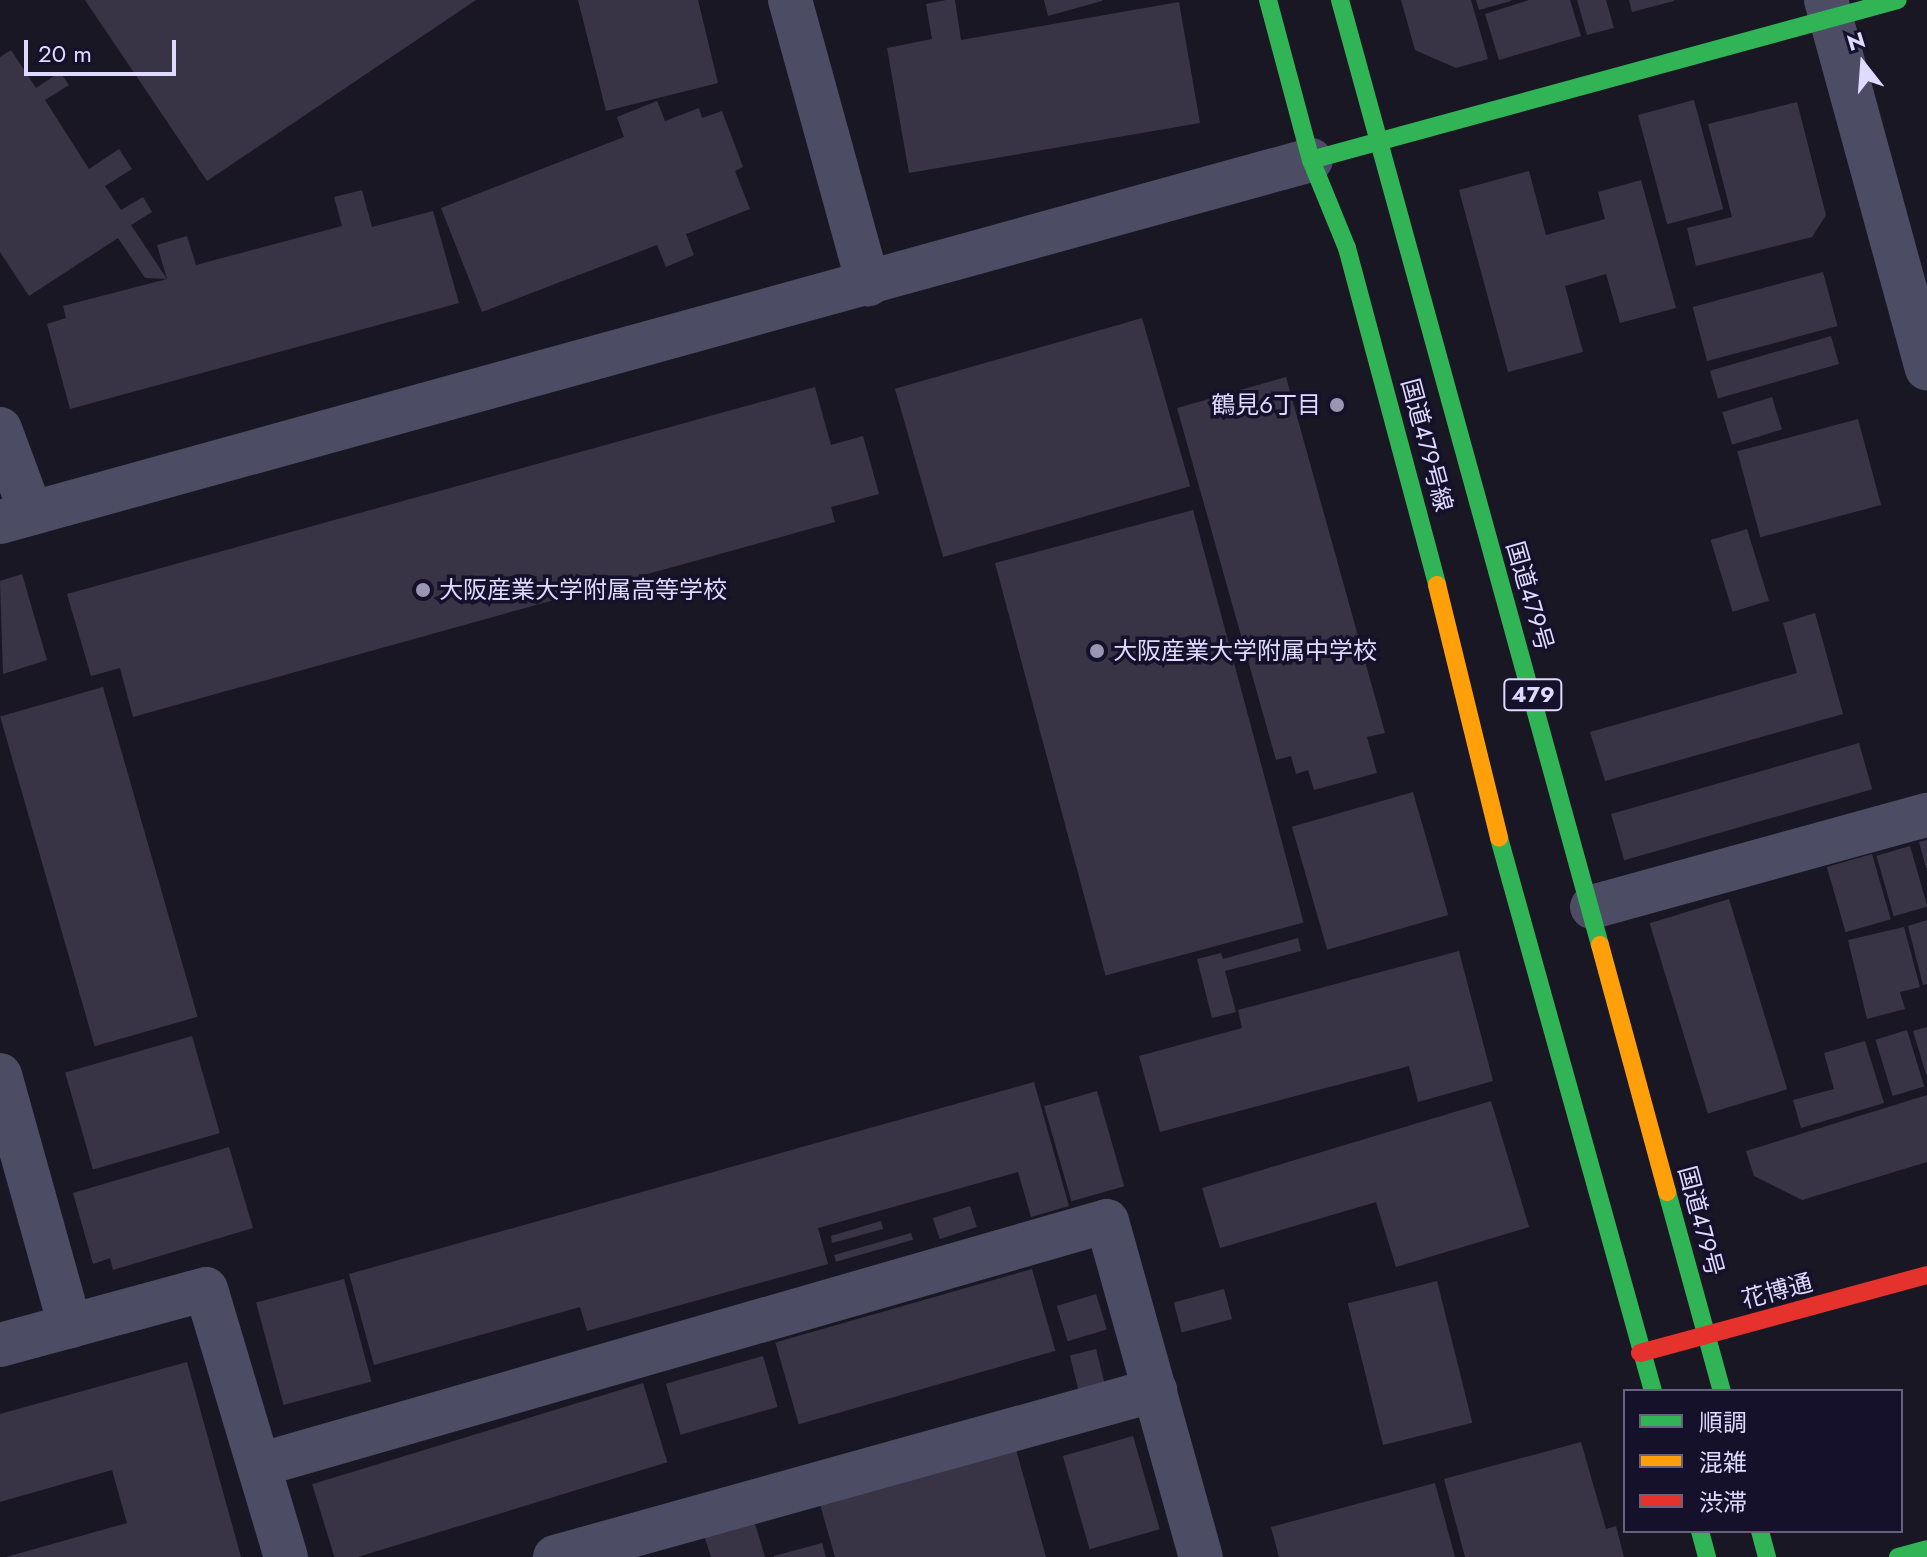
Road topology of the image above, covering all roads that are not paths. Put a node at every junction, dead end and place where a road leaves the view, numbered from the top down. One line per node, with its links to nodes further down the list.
1 (790, 0): 8 (street)
2 (1268, 0): 7 (main road, 国道479号線)
3 (1340, 0): 6 (main road, 国道479号 / 479)
4 (1898, 0): 5 (main road)
5 (1829, 9): 6 (main road); 9 (street)
6 (1381, 143): 7 (main road); 13 (main road, 国道479号 / 479)
7 (1311, 160): 8 (street); 19 (main road, 国道479号線)
8 (868, 284): 11 (street)
9 (1927, 368)
10 (0, 429): 11 (street)
11 (16, 518)
12 (1927, 815): 13 (street)
13 (1592, 907): 17 (main road, 国道479号 / 479)
14 (0, 1075): 16 (street)
15 (1927, 1275): 17 (main road, 花博通)
16 (70, 1326): 18 (street); 23 (street)
17 (1707, 1335): 19 (main road, 花博通); 21 (main road, 国道479号 / 479)
18 (0, 1345)
19 (1640, 1353): 20 (main road)
20 (1652, 1389)
21 (1721, 1389)
22 (1155, 1390): 23 (street); 28 (street); 29 (street)
23 (259, 1465): 27 (street)
24 (1701, 1533): 30 (main road)
25 (1761, 1533): 31 (main road)
26 (1927, 1549): 32 (main road)
27 (286, 1557)
28 (555, 1557)
29 (1201, 1557)
30 (1707, 1557)
31 (1767, 1557)
32 (1898, 1557)

